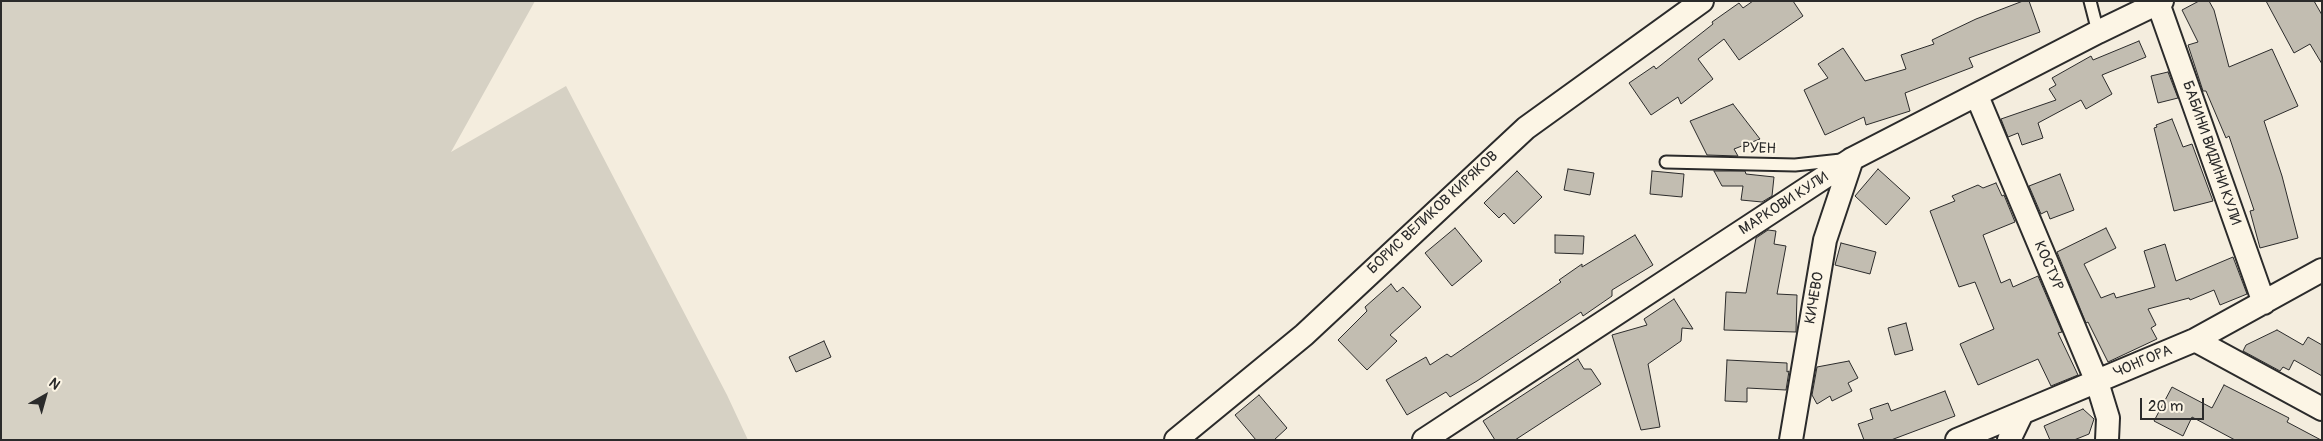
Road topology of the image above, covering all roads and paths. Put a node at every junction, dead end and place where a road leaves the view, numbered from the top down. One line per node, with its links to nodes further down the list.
1 (1702, 1): 14 (street, БОРИС ВЕЛИКОВ КИРЯКОВ)
2 (2090, 1): 4 (lane)
3 (2160, 2): 4 (street, МАРКОВИ КУЛИ); 9 (street, БАБИНИ ВИДИНИ КУЛИ)
4 (2098, 32): 5 (street, МАРКОВИ КУЛИ)
5 (1977, 96): 6 (street, МАРКОВИ КУЛИ); 11 (street, КОСТУР)
6 (1852, 159): 7 (lane, РУЕН); 15 (street, МАРКОВИ КУЛИ); 16 (street, КИЧЕВО)
7 (1666, 162)
8 (2322, 270): 9 (street, ЧОНГОРА)
9 (2264, 303): 10 (street, ЧОНГОРА)
10 (2195, 340): 11 (street, ЧОНГОРА); 12 (street)
11 (2097, 382): 13 (street, ЧОНГОРА); 19 (street, КОСТУР)
12 (2322, 409)
13 (2022, 413): 17 (street, ЧОНГОРА); 18 (street)
14 (1176, 440)
15 (1424, 440)
16 (1791, 440)
17 (1957, 440)
18 (2009, 440)
19 (2107, 440)

